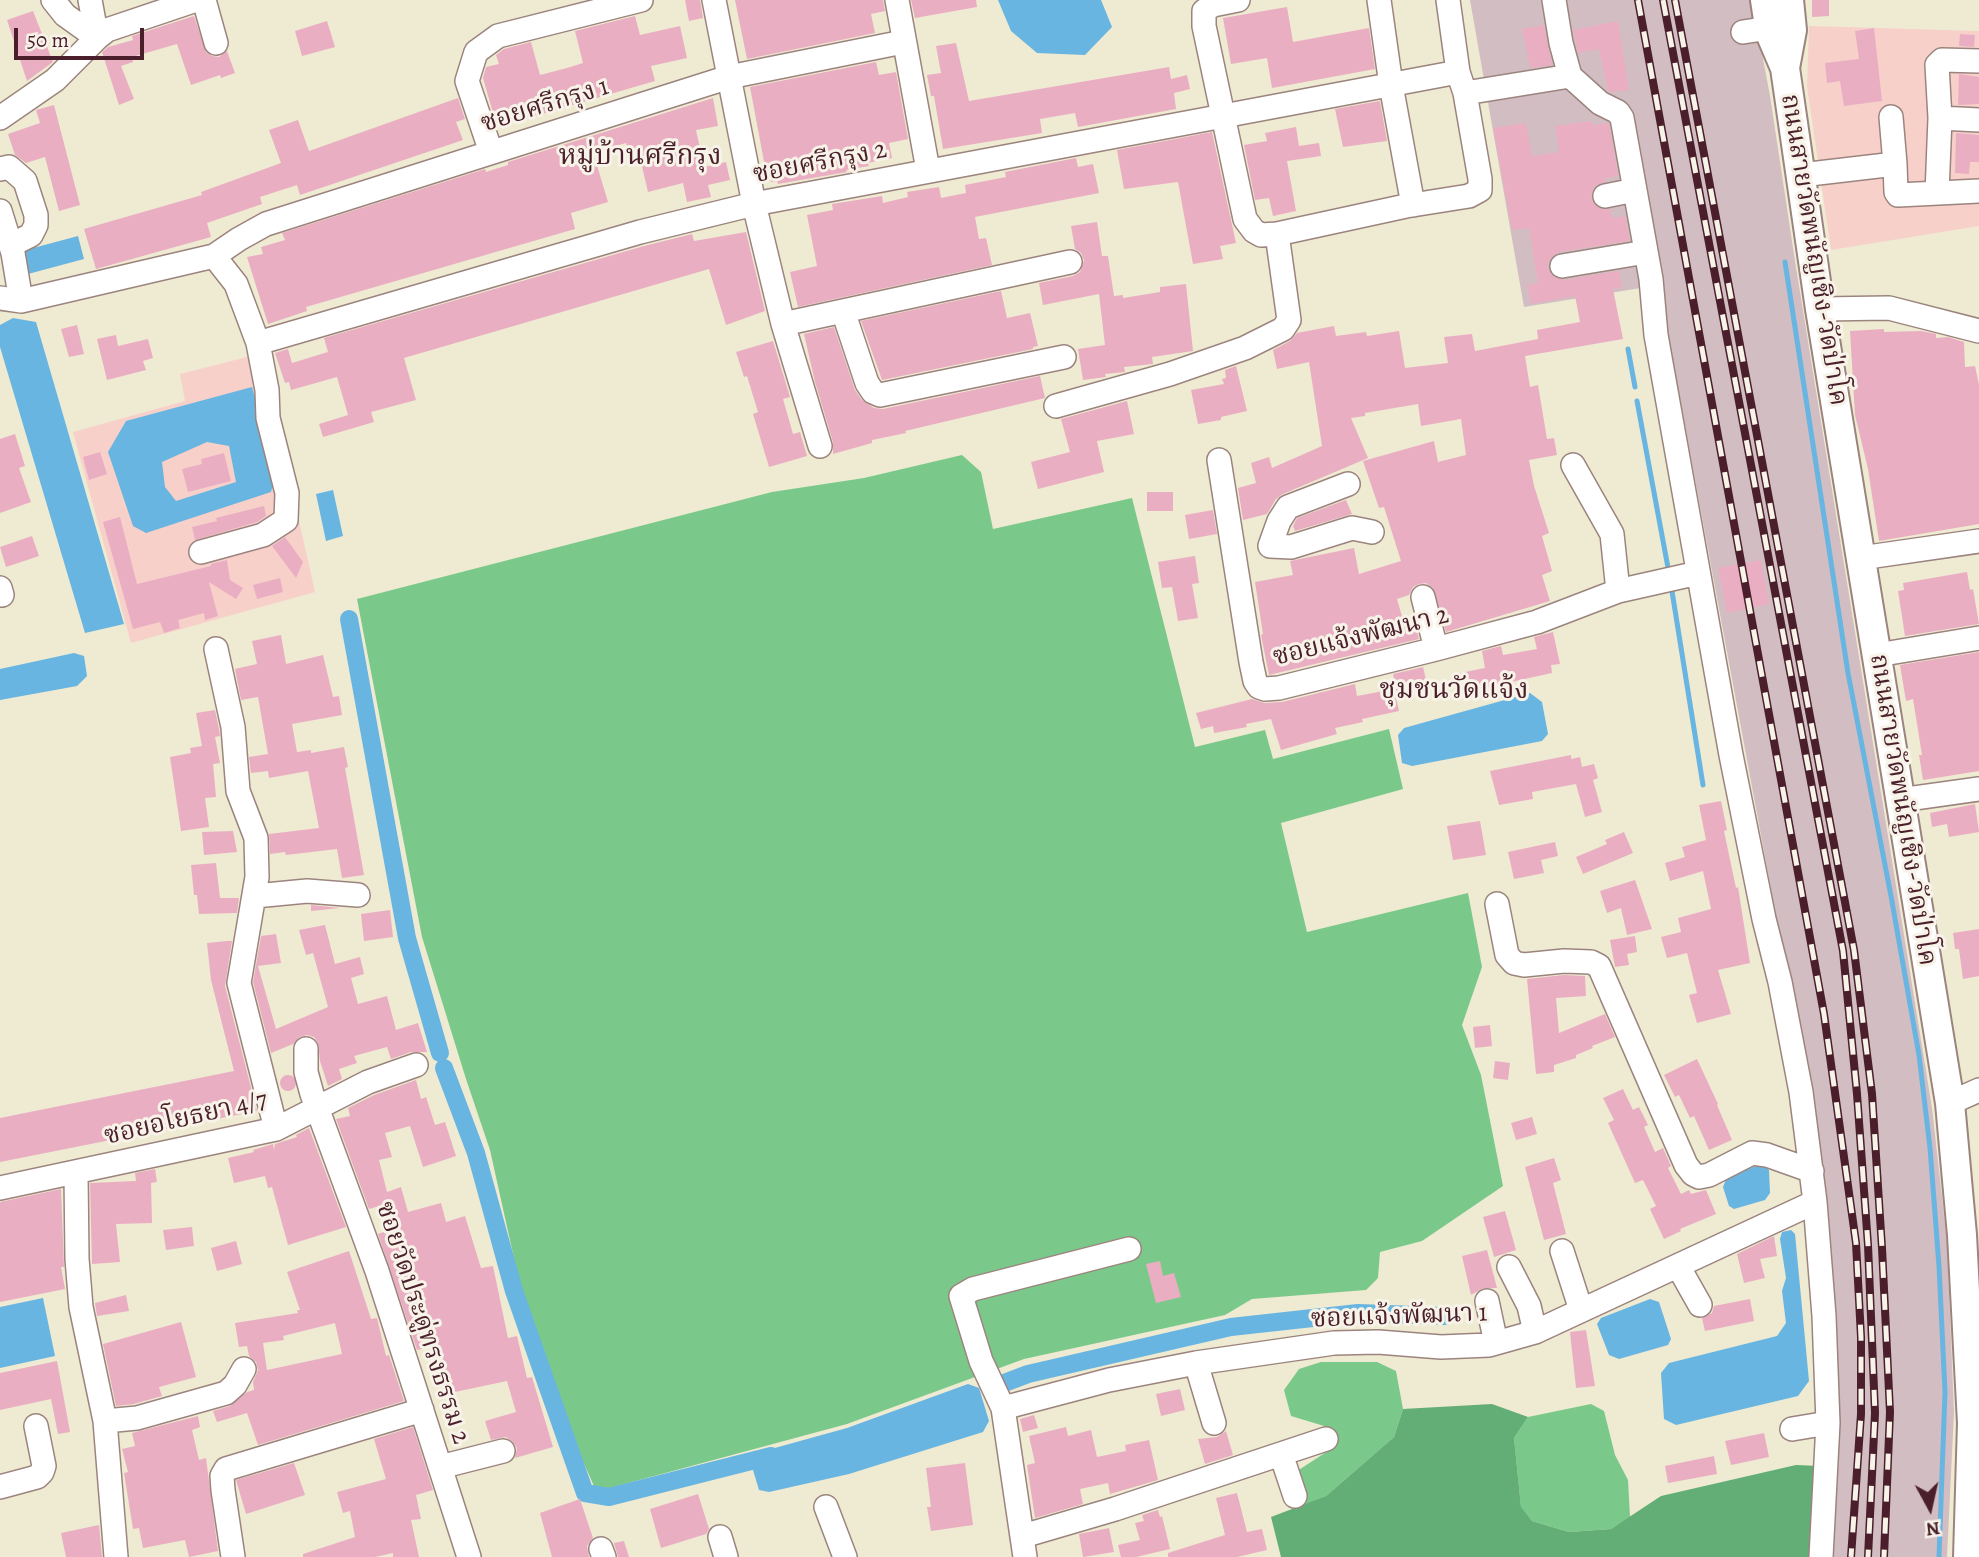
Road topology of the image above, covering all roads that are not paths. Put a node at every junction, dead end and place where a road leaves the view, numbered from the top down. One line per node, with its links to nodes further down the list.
1 (53, 0): 14 (street)
2 (90, 0): 14 (street)
3 (196, 0): 14 (street)
4 (204, 0): 16 (street)
5 (641, 0): 28 (street)
6 (714, 0): 20 (street)
7 (897, 0): 15 (street)
8 (1238, 0): 23 (street)
9 (1379, 0): 22 (street)
10 (1448, 0): 21 (street)
11 (1554, 0): 19 (street)
12 (1765, 0): 18 (main road, ถนนสายวัดพนัญเชิง-วัดป่าโค)
13 (1789, 0): 18 (main road, ถนนสายวัดพนัญเชิง-วัดป่าโค)
14 (97, 38): 25 (street)
15 (903, 42): 20 (street, ซอยศรีกรุง 1); 31 (street)
16 (216, 43)
17 (1979, 61): 26 (street)
18 (1785, 68): 32 (main road, ถนนสายวัดพนัญเชิง-วัดป่าโค)
19 (1570, 76): 21 (street, ซอยศรีกรุง 2); 33 (street)
20 (729, 77): 28 (street, ซอยศรีกรุง 1); 37 (street)
21 (1462, 83): 22 (street, ซอยศรีกรุง 2); 38 (street)
22 (1391, 85): 23 (street, ซอยศรีกรุง 2); 38 (street)
23 (1224, 117): 31 (street, ซอยศรีกรุง 2); 40 (street)
24 (1891, 117): 29 (street)
25 (0, 118)
26 (1940, 118): 27 (street); 35 (street)
27 (1979, 120)
28 (491, 152): 43 (street, ซอยศรีกรุง 1)
29 (1895, 164): 32 (street); 35 (street)
30 (0, 169): 41 (street)
31 (928, 170): 37 (street, ซอยศรีกรุง 2)
32 (1801, 176): 47 (main road, ถนนสายวัดพนัญเชิง-วัดป่าโค)
33 (1635, 190): 36 (street); 42 (street)
34 (1979, 191): 35 (street)
35 (1937, 193)
36 (1605, 196)
37 (754, 204): 49 (street); 51 (street, ซอยศรีกรุง 2)
38 (1413, 205): 40 (street)
39 (0, 211): 41 (street)
40 (1277, 234): 53 (street)
41 (11, 245): 46 (street)
42 (1646, 252): 45 (street); 64 (street)
43 (214, 256): 46 (street); 51 (street)
44 (1070, 262): 48 (street)
45 (1562, 266)
46 (10, 300)
47 (1820, 309): 50 (street); 63 (main road, ถนนสายวัดพนัญเชิง-วัดป่าโค)
48 (843, 311): 49 (street); 52 (street)
49 (783, 324): 54 (street)
50 (1979, 331)
51 (258, 343): 62 (street)
52 (1064, 357)
53 (1056, 406)
54 (820, 446)
55 (1219, 460): 61 (street, ซอยแจ้งพัฒนา 2)
56 (1573, 465): 65 (street)
57 (1348, 484): 60 (street)
58 (1372, 531): 60 (street)
59 (1979, 541): 63 (street)
60 (1270, 546): 61 (street)
61 (1233, 551): 69 (street, ซอยแจ้งพัฒนา 2)
62 (201, 552)
63 (1861, 558): 70 (main road, ถนนสายวัดพนัญเชิง-วัดป่าโค)
64 (1698, 573): 65 (street, ซอยแจ้งพัฒนา 2); 82 (street)
65 (1618, 591): 69 (street, ซอยแจ้งพัฒนา 2)
66 (1423, 597): 69 (street)
67 (1979, 638): 70 (street)
68 (216, 649): 74 (street)
69 (1436, 649)
70 (1877, 655): 72 (main road, ถนนสายวัดพนัญเชิง-วัดป่าโค)
71 (1979, 789): 72 (street)
72 (1900, 800): 79 (main road, ถนนสายวัดพนัญเชิง-วัดป่าโค)
73 (358, 895): 74 (street)
74 (255, 896): 81 (street)
75 (1497, 904): 82 (street)
76 (306, 1049): 80 (street, ซอยวัดประดู่ทรงธรรม 2)
77 (416, 1065): 80 (street, ซอยอโยธยา 4/7)
78 (1979, 1090): 79 (street)
79 (1950, 1103): 86 (main road, ถนนสายวัดพนัญเชิง-วัดป่าโค)
80 (318, 1109): 81 (street, ซอยอโยธยา 4/7); 100 (street, ซอยวัดประดู่ทรงธรรม 2)
81 (276, 1129): 83 (street, ซอยอโยธยา 4/7)
82 (1812, 1171): 85 (street)
83 (76, 1173): 84 (street, ซอยอโยธยา 4/7); 101 (street)
84 (0, 1188)
85 (1815, 1202): 89 (street, ซอยแจ้งพัฒนา 1); 104 (street)
86 (1970, 1234): 94 (main road, ถนนสายวัดพนัญเชิง-วัดป่าโค)
87 (1129, 1249): 99 (street)
88 (1562, 1251): 93 (street)
89 (1678, 1266): 92 (street); 93 (street, ซอยแจ้งพัฒนา 1)
90 (1509, 1267): 95 (street)
91 (1488, 1301): 96 (street)
92 (1700, 1305)
93 (1581, 1310): 95 (street, ซอยแจ้งพัฒนา 1)
94 (1973, 1325): 102 (main road, ถนนสายวัดพนัญเชิง-วัดป่าโค)
95 (1535, 1332): 96 (street, ซอยแจ้งพัฒนา 1)
96 (1496, 1343): 97 (street, ซอยแจ้งพัฒนา 1)
97 (1196, 1363): 99 (street, ซอยแจ้งพัฒนา 1); 103 (street)
98 (244, 1369): 101 (street)
99 (1003, 1408): 114 (street)
100 (422, 1410): 110 (street, ซอยวัดประดู่ทรงธรรม 2); 116 (street)
101 (105, 1421): 115 (street)
102 (1975, 1422): 120 (main road, ถนนสายวัดพนัญเชิง-วัดป่าโค)
103 (1214, 1423)
104 (1828, 1423): 106 (street); 119 (street)
105 (36, 1426): 111 (street)
106 (1793, 1429)
107 (1326, 1439): 109 (street)
108 (503, 1451): 110 (street)
109 (1282, 1454): 112 (street); 114 (street)
110 (440, 1467): 117 (street, ซอยวัดประดู่ทรงธรรม 2)
111 (0, 1487)
112 (1296, 1496)
113 (826, 1507): 118 (street)
114 (1024, 1547)
115 (116, 1557)
116 (233, 1557)
117 (469, 1557)
118 (845, 1557)
119 (1821, 1557)
120 (1968, 1557)

